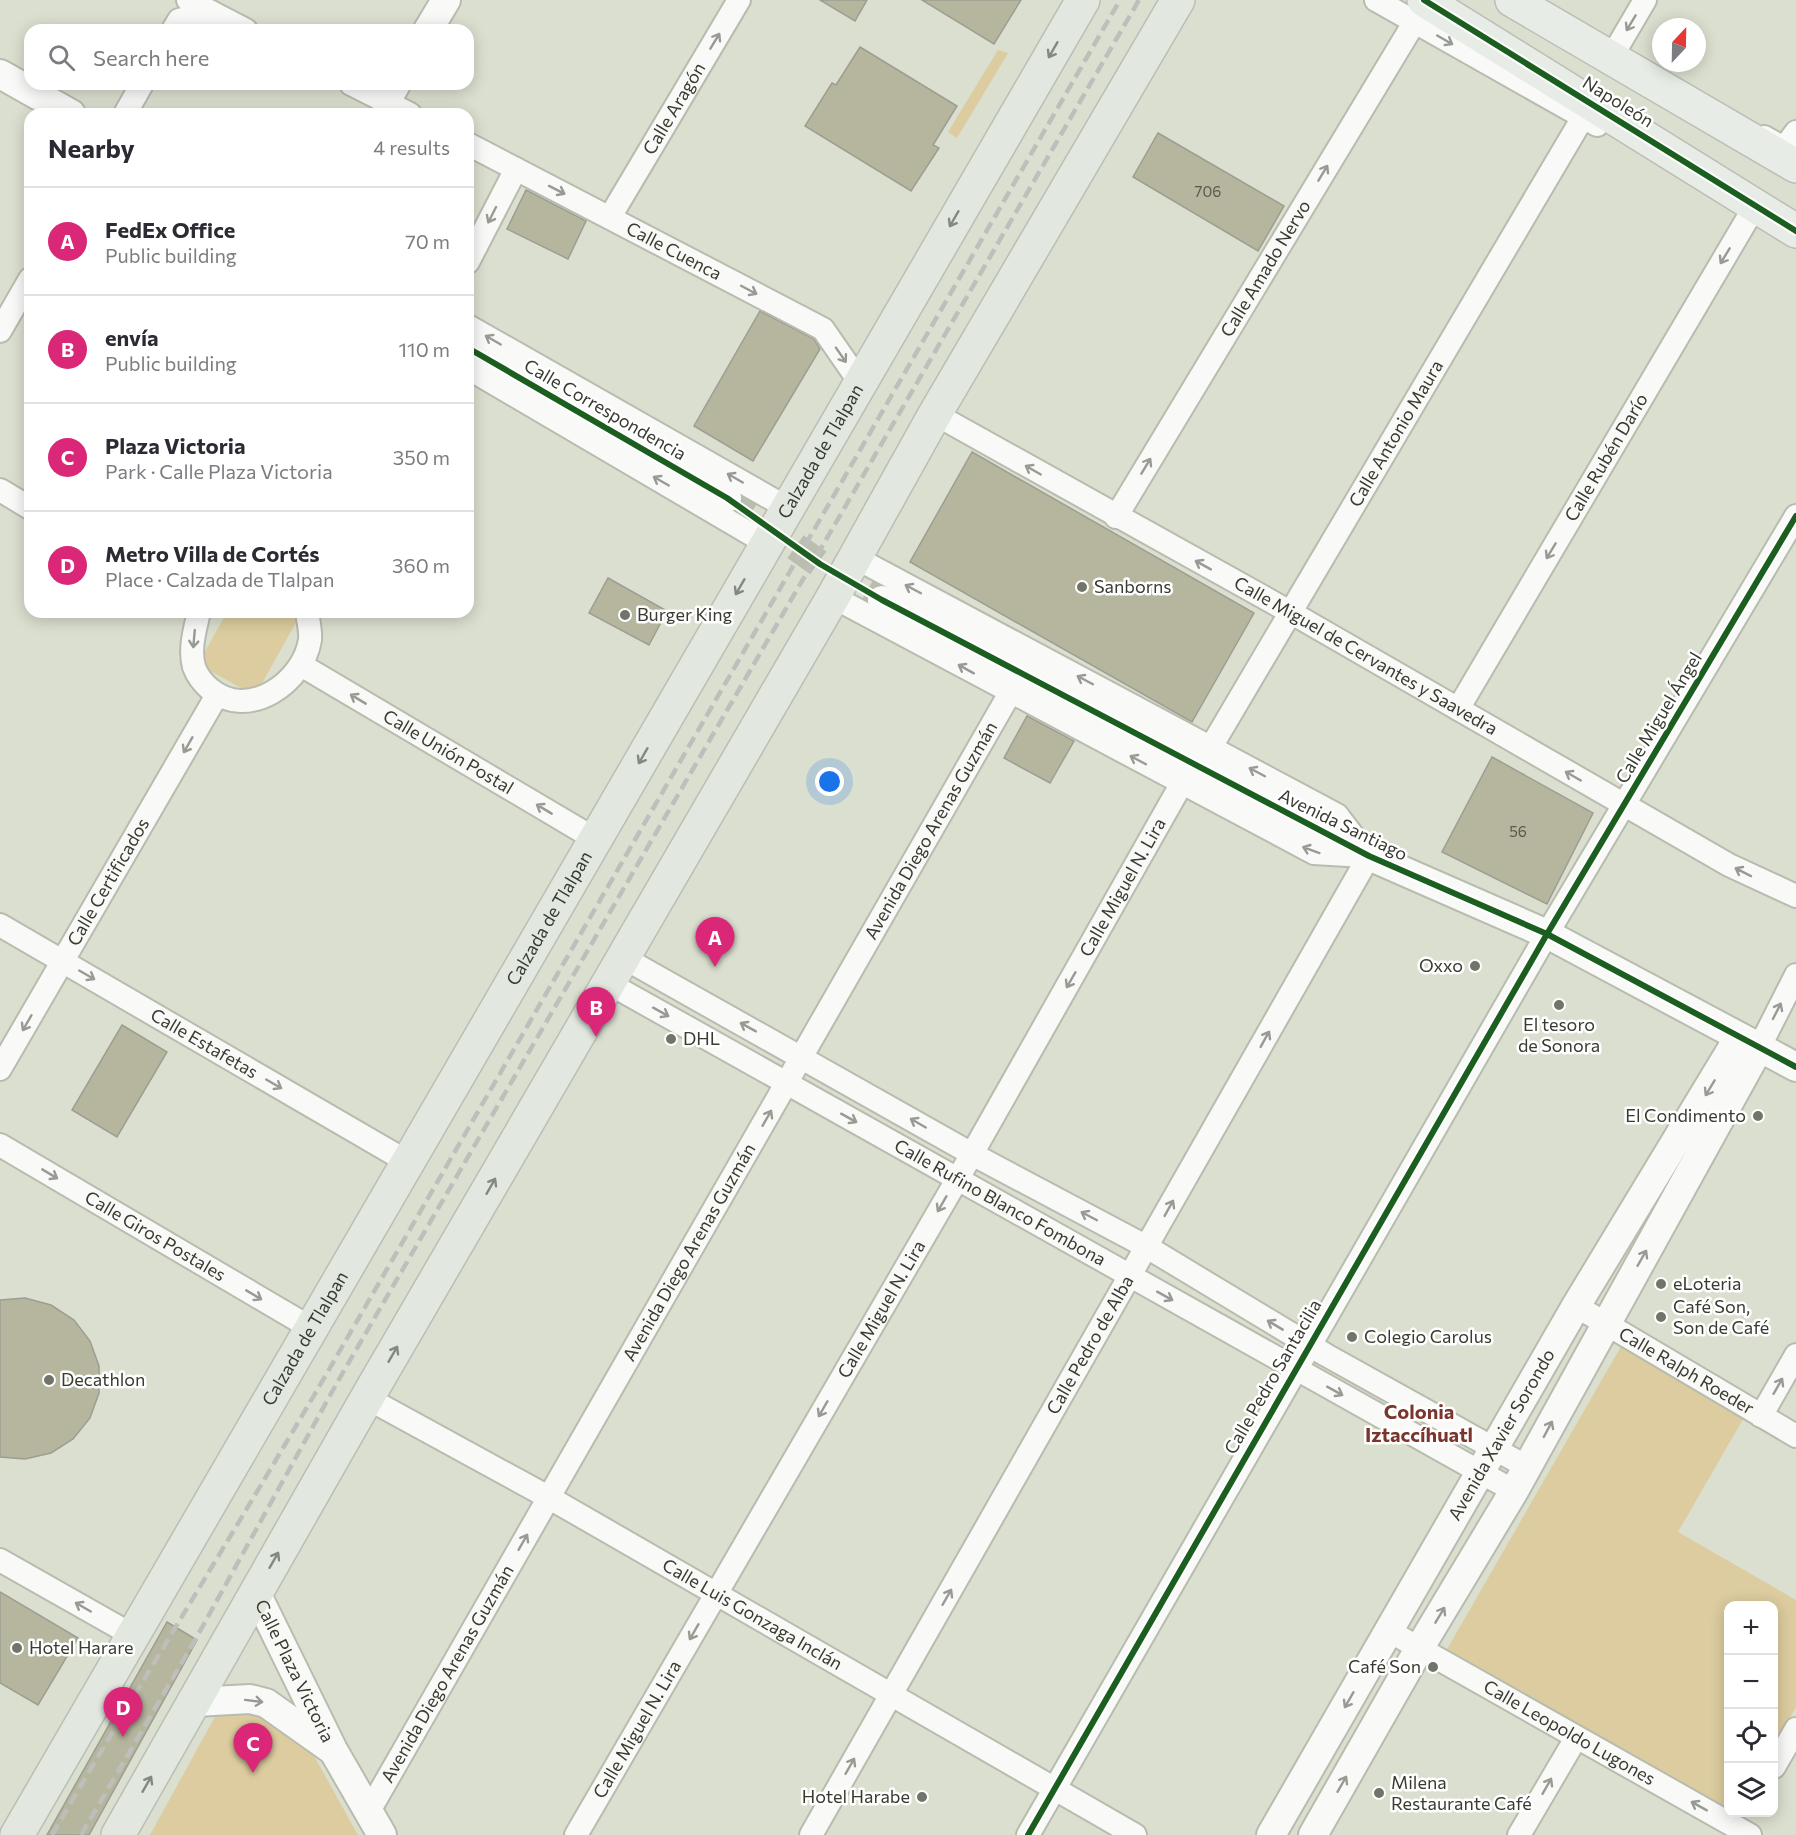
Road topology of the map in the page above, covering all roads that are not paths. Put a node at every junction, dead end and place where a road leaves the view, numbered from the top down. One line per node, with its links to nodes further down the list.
1 (188, 0): 11 (street)
2 (446, 0): 14 (street)
3 (739, 0): 30 (street, Calle Aragón, one-way to 3)
4 (1083, 0): 38 (highway, Calzada de Tlalpan, one-way to 38)
5 (1178, 0): 39 (highway)
6 (1376, 0): 10 (street, Napoleón)
7 (1512, 0): 26 (main road, Napoleón)
8 (1540, 0): 15 (street, Napoleón)
9 (1645, 0): 15 (street, one-way to 15)
10 (1419, 11): 24 (street, Napoleón, one-way to 24); 28 (main road, Napoleón); 45 (street, Calle Amado Nervo, one-way to 10)
11 (211, 12): 12 (street); 13 (street)
12 (176, 24)
13 (234, 24)
14 (432, 24)
15 (1618, 46): 26 (street, Napoleón)
16 (0, 74): 17 (street)
17 (24, 88)
18 (28, 90): 22 (street)
19 (139, 90): 23 (street)
20 (368, 90): 21 (street)
21 (397, 100)
22 (60, 108)
23 (128, 108)
24 (1582, 119): 28 (street, Napoleón); 50 (street, Calle Antonio Maura)
25 (474, 147): 27 (street, Calle Cuenca)
26 (1792, 148)
27 (516, 169): 30 (street, Calle Cuenca, one-way to 30); 32 (street, one-way to 32)
28 (1699, 170): 29 (main road, Napoleón)
29 (1755, 206): 31 (main road, Napoleón); 56 (street, Calle Rubén Darío, one-way to 56)
30 (610, 217): 38 (street, Calle Cuenca, one-way to 38)
31 (1796, 231)
32 (474, 250)
33 (24, 289): 35 (street)
34 (474, 329): 43 (street, Calle Correspondencia, one-way to 34)
35 (0, 331)
36 (474, 351): 41 (street, Calle Correspondencia)
37 (474, 372): 46 (street, Calle Correspondencia, one-way to 37)
38 (859, 381): 43 (highway, Calzada de Tlalpan)
39 (935, 414): 45 (street, Calle Miguel de Cervantes y Saavedra, one-way to 39); 47 (highway)
40 (0, 490): 42 (street)
41 (727, 498)
42 (24, 504)
43 (786, 507): 46 (highway, Calzada de Tlalpan)
44 (1796, 516): 59 (street, Calle Miguel Ángel)
45 (1116, 517): 50 (street, Calle Miguel de Cervantes y Saavedra, one-way to 45)
46 (766, 543): 60 (highway, Calzada de Tlalpan, one-way to 60)
47 (854, 557): 48 (highway); 57 (street, Avenida Santiago, one-way to 47)
48 (833, 597): 54 (street, Avenida Santiago, one-way to 48); 66 (highway)
49 (882, 600): 61 (street, Avenida Santiago)
50 (1290, 612): 56 (street, Calle Miguel de Cervantes y Saavedra); 57 (street, Calle Antonio Maura)
51 (197, 618): 55 (street, one-way to 55)
52 (308, 618): 53 (street)
53 (301, 665): 55 (street); 60 (street, Calle Unión Postal, one-way to 53)
54 (1010, 693): 58 (street, Avenida Santiago, one-way to 54); 69 (street, Avenida Diego Arenas Guzmán)
55 (217, 695): 65 (street, Calle Certificados, one-way to 65)
56 (1458, 709): 59 (street, Calle Miguel de Cervantes y Saavedra, one-way to 56)
57 (1211, 747): 61 (street, Avenida Santiago, one-way to 57)
58 (1182, 783): 61 (street, Avenida Santiago, one-way to 58); 74 (street, Calle Miguel N. Lira, one-way to 74)
59 (1624, 805): 62 (street, Calle Miguel de Cervantes y Saavedra, one-way to 59); 64 (street, Calle Miguel Ángel)
60 (595, 839): 75 (highway, Calzada de Tlalpan)
61 (1369, 856): 64 (street, Avenida Santiago); 77 (street, Calle Pedro de Alba, one-way to 61)
62 (1796, 896)
63 (0, 925): 65 (street, Calle Estafetas)
64 (1547, 934): 68 (street, Avenida Santiago); 82 (street, Calle Pedro Santacilia)
65 (62, 961): 71 (street, Calle Certificados, one-way to 71); 75 (street, Calle Estafetas, one-way to 75)
66 (617, 971): 69 (street, Calle Rufino Blanco Fombona, one-way to 66); 72 (street, Calle Rufino Blanco Fombona, one-way to 72); 85 (highway, one-way to 66)
67 (1796, 975): 68 (street, one-way to 67)
68 (1749, 1042): 70 (street, Avenida Santiago); 79 (street, Avenida Xavier Sorondo, one-way to 79); 80 (street, Avenida Xavier Sorondo, one-way to 68)
69 (802, 1057): 72 (street, Avenida Diego Arenas Guzmán); 74 (street, Calle Rufino Blanco Fombona, one-way to 69)
70 (1796, 1066)
71 (0, 1069)
72 (787, 1083): 76 (street, Calle Rufino Blanco Fombona, one-way to 76); 90 (street, Avenida Diego Arenas Guzmán, one-way to 72)
73 (0, 1145): 81 (street, Calle Giros Postales, one-way to 81)
74 (972, 1154): 76 (street, Calle Miguel N. Lira); 77 (street, Calle Rufino Blanco Fombona, one-way to 74)
75 (406, 1161): 81 (highway, Calzada de Tlalpan)
76 (957, 1177): 78 (street, Calle Rufino Blanco Fombona); 93 (street, Calle Miguel N. Lira, one-way to 93)
77 (1147, 1248): 78 (street, Calle Pedro de Alba); 82 (street, Calle Rufino Blanco Fombona, one-way to 77)
78 (1131, 1276): 84 (street, Calle Rufino Blanco Fombona, one-way to 84); 97 (street, Calle Pedro de Alba, one-way to 78)
79 (1576, 1306): 80 (street, Calle Ralph Roeder); 88 (street, Avenida Xavier Sorondo)
80 (1606, 1322): 86 (street, Calle Ralph Roeder); 89 (street, Avenida Xavier Sorondo, one-way to 80)
81 (311, 1328): 95 (highway, Calzada de Tlalpan)
82 (1309, 1345): 84 (street, Calle Pedro Santacilia); 88 (street, Calle Rufino Blanco Fombona)
83 (1796, 1355): 86 (street, one-way to 83)
84 (1295, 1369): 88 (street, Calle Rufino Blanco Fombona, one-way to 88); 103 (street, Calle Pedro Santacilia)
85 (367, 1398): 90 (street, Calle Luis Gonzaga Inclán); 92 (highway, one-way to 85)
86 (1761, 1416): 87 (street, Calle Ralph Roeder)
87 (1796, 1436)
88 (1488, 1462): 89 (street, Calle Rufino Blanco Fombona); 94 (street, Avenida Xavier Sorondo)
89 (1521, 1479): 96 (street, Avenida Xavier Sorondo, one-way to 89)
90 (548, 1497): 93 (street, Calle Luis Gonzaga Inclán); 104 (street, Avenida Diego Arenas Guzmán, one-way to 90)
91 (0, 1560): 95 (street, one-way to 91)
92 (256, 1593): 98 (highway); 101 (street, Calle Plaza Victoria)
93 (715, 1594): 97 (street, Calle Luis Gonzaga Inclán); 108 (street, Calle Miguel N. Lira, one-way to 108)
94 (1389, 1631): 96 (street, Calle Leopoldo Lugones); 112 (street, Avenida Xavier Sorondo, one-way to 112)
95 (134, 1636): 106 (highway, Calzada de Tlalpan)
96 (1419, 1649): 100 (street, Calle Leopoldo Lugones); 113 (street, Avenida Xavier Sorondo, one-way to 96)
97 (892, 1693): 103 (street, Calle Luis Gonzaga Inclán); 109 (street, Calle Pedro de Alba, one-way to 97)
98 (195, 1702): 101 (street, Calle Plaza Victoria, one-way to 101); 107 (highway, one-way to 98)
99 (1796, 1730): 102 (street)
100 (1576, 1738): 105 (street, Calle Leopoldo Lugones, one-way to 100); 114 (street, one-way to 100)
101 (333, 1750): 104 (street, Calle Plaza Victoria)
102 (1775, 1763)
103 (1056, 1788): 110 (street, Calle Pedro Santacilia); 111 (street, Calle Luis Gonzaga Inclán)
104 (375, 1823)
105 (1742, 1828)
106 (17, 1835)
107 (118, 1835)
108 (576, 1835)
109 (811, 1835)
110 (1028, 1835)
111 (1135, 1835)
112 (1271, 1835)
113 (1313, 1835)
114 (1519, 1835)

